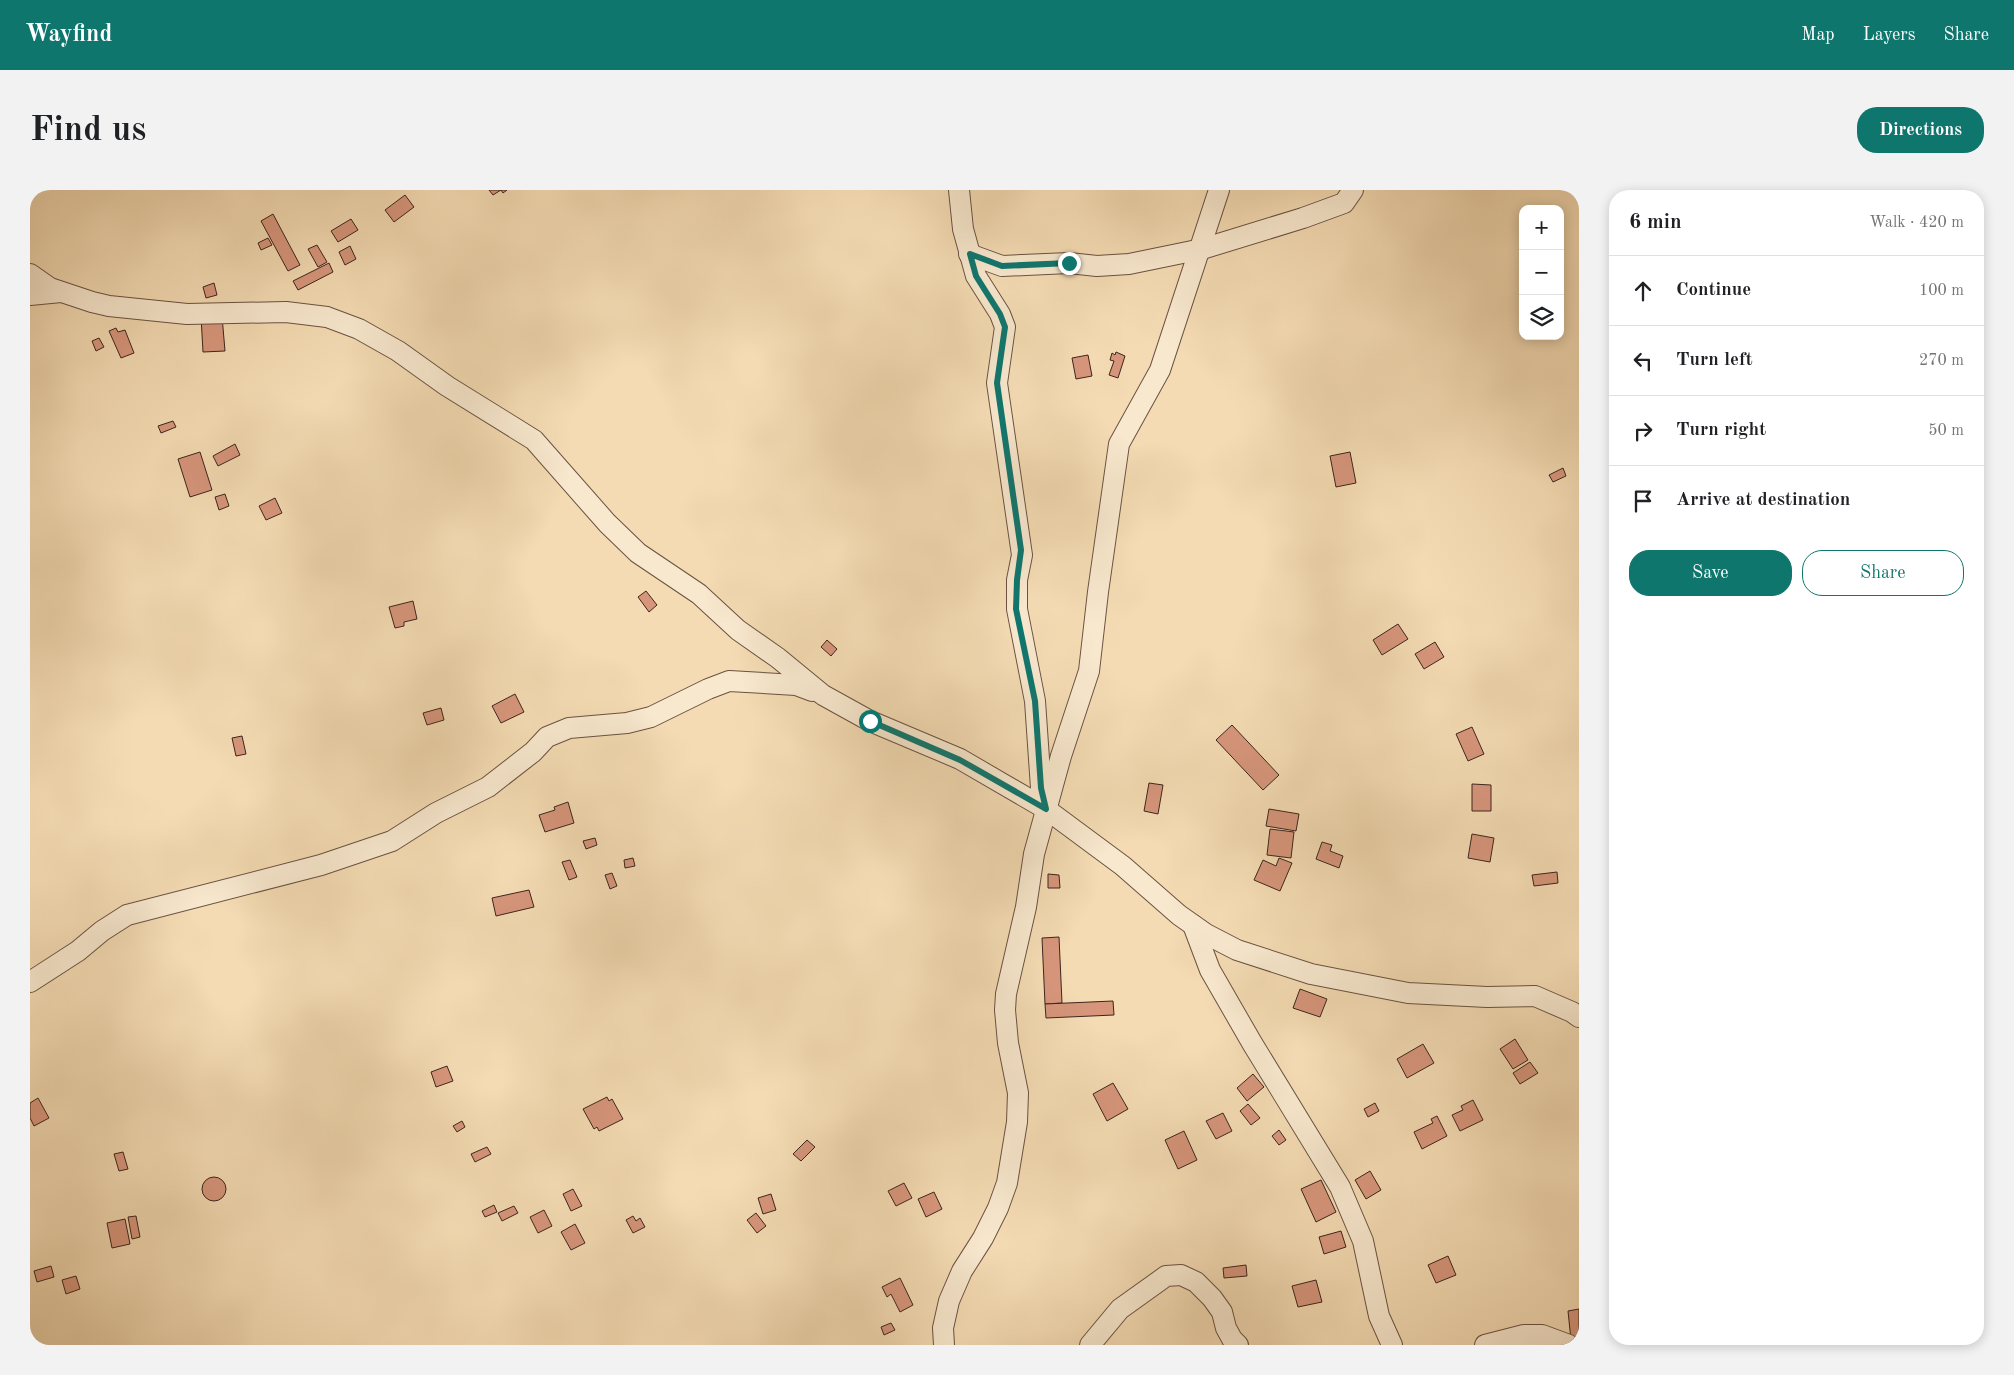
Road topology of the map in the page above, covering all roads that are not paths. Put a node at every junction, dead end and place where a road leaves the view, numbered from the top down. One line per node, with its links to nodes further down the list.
1 (959, 190): 5 (street)
2 (1220, 190): 4 (street)
3 (1353, 190): 4 (street)
4 (1202, 249): 5 (street); 10 (street)
5 (970, 254): 10 (street)
6 (30, 274): 7 (street)
7 (61, 292): 8 (street); 9 (street)
8 (30, 295)
9 (823, 695): 10 (street); 12 (street)
10 (1046, 809): 11 (street); 14 (street)
11 (1192, 925): 13 (street); 17 (street)
12 (30, 982)
13 (1579, 1017)
14 (944, 1345)
15 (1090, 1345): 16 (street)
16 (1238, 1345)
17 (1392, 1345)
18 (1485, 1345): 19 (street)
19 (1569, 1345)

